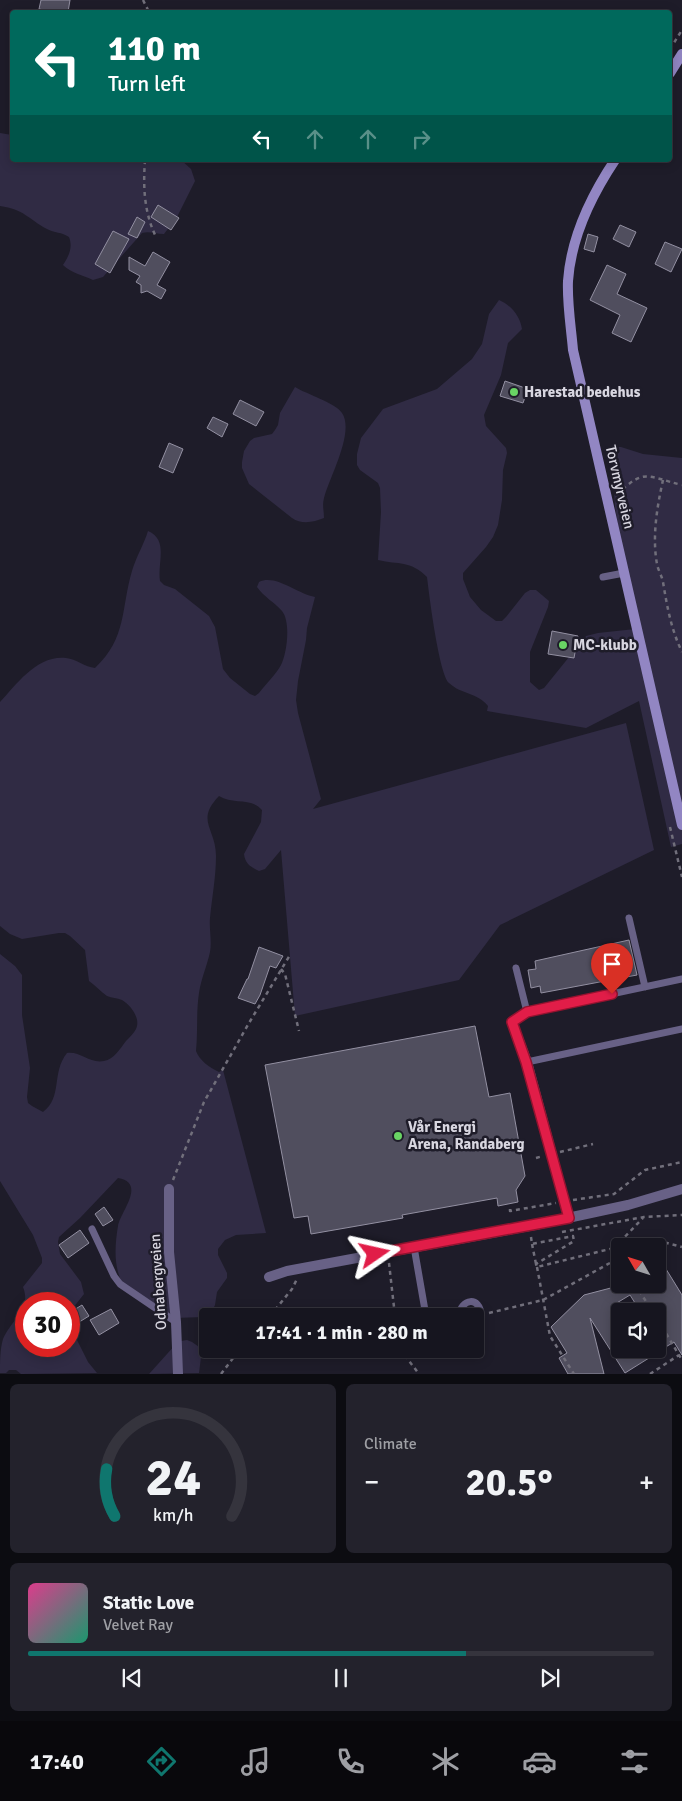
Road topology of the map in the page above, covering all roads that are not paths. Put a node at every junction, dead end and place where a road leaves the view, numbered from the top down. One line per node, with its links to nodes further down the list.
1 (682, 54): 2 (main road)
2 (672, 71)
3 (614, 162): 4 (main road, Torvmyrveien)
4 (624, 573): 5 (lane); 6 (main road, Torvmyrveien)
5 (603, 577)
6 (682, 825)
7 (629, 918): 10 (lane)
8 (516, 968): 11 (lane)
9 (682, 979): 10 (lane)
10 (645, 987): 11 (lane)
11 (527, 1012): 12 (lane)
12 (512, 1022): 14 (street)
13 (682, 1029): 14 (lane)
14 (526, 1062): 17 (street)
15 (169, 1189): 24 (street, Odnabergveien)
16 (682, 1189): 17 (street)
17 (569, 1218): 19 (street)
18 (92, 1229): 24 (lane)
19 (414, 1247): 20 (street); 21 (lane)
20 (269, 1276)
21 (425, 1308)
22 (460, 1308): 23 (lane)
23 (479, 1308)
24 (176, 1322): 25 (street, Odnabergveien)
25 (178, 1374)

